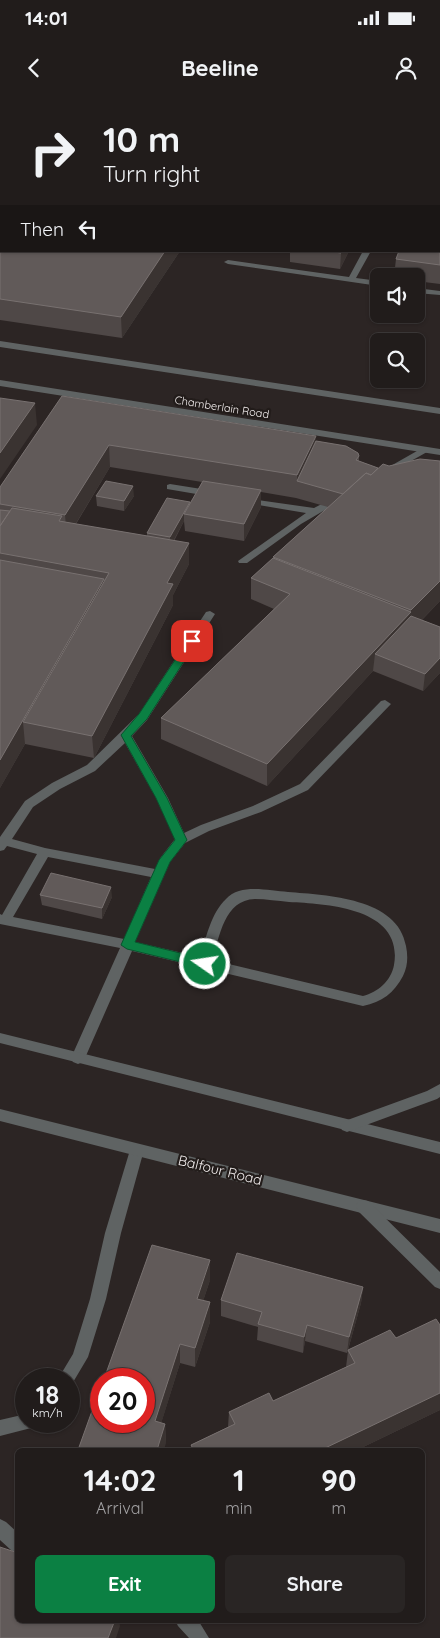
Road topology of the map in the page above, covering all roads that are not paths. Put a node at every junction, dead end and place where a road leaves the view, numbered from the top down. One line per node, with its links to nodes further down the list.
1 (366, 252): 3 (street)
2 (228, 262): 3 (street)
3 (351, 280): 4 (street)
4 (370, 283)
5 (425, 291): 6 (street)
6 (440, 293)
7 (0, 344): 9 (street)
8 (0, 383): 10 (street, Chamberlain Road)
9 (440, 411)
10 (424, 450): 11 (street, Chamberlain Road); 12 (street)
11 (440, 452)
12 (379, 475)
13 (170, 487): 15 (street)
14 (347, 493): 15 (street)
15 (315, 512): 16 (street)
16 (243, 561)
17 (210, 614): 19 (street)
18 (385, 704): 20 (street)
19 (126, 735): 20 (street); 21 (street)
20 (181, 840): 23 (street)
21 (2, 844): 22 (street)
22 (44, 852): 23 (street); 24 (street)
23 (159, 874): 25 (street)
24 (3, 920): 25 (street)
25 (127, 945): 26 (street); 28 (street)
26 (205, 964): 26 (street)
27 (0, 1038): 28 (street)
28 (78, 1058): 31 (street)
29 (440, 1090): 31 (street)
30 (0, 1115): 33 (street, Balfour Road)
31 (347, 1126): 32 (street)
32 (440, 1148)
33 (137, 1150): 34 (street, Balfour Road); 37 (street)
34 (363, 1206): 35 (street, Balfour Road); 36 (street)
35 (440, 1226)
36 (440, 1282)
37 (73, 1368)
38 (15, 1424): 39 (street)
39 (0, 1428)
40 (0, 1528): 41 (street)
41 (15, 1542)
42 (189, 1623): 43 (street)
43 (200, 1638)

